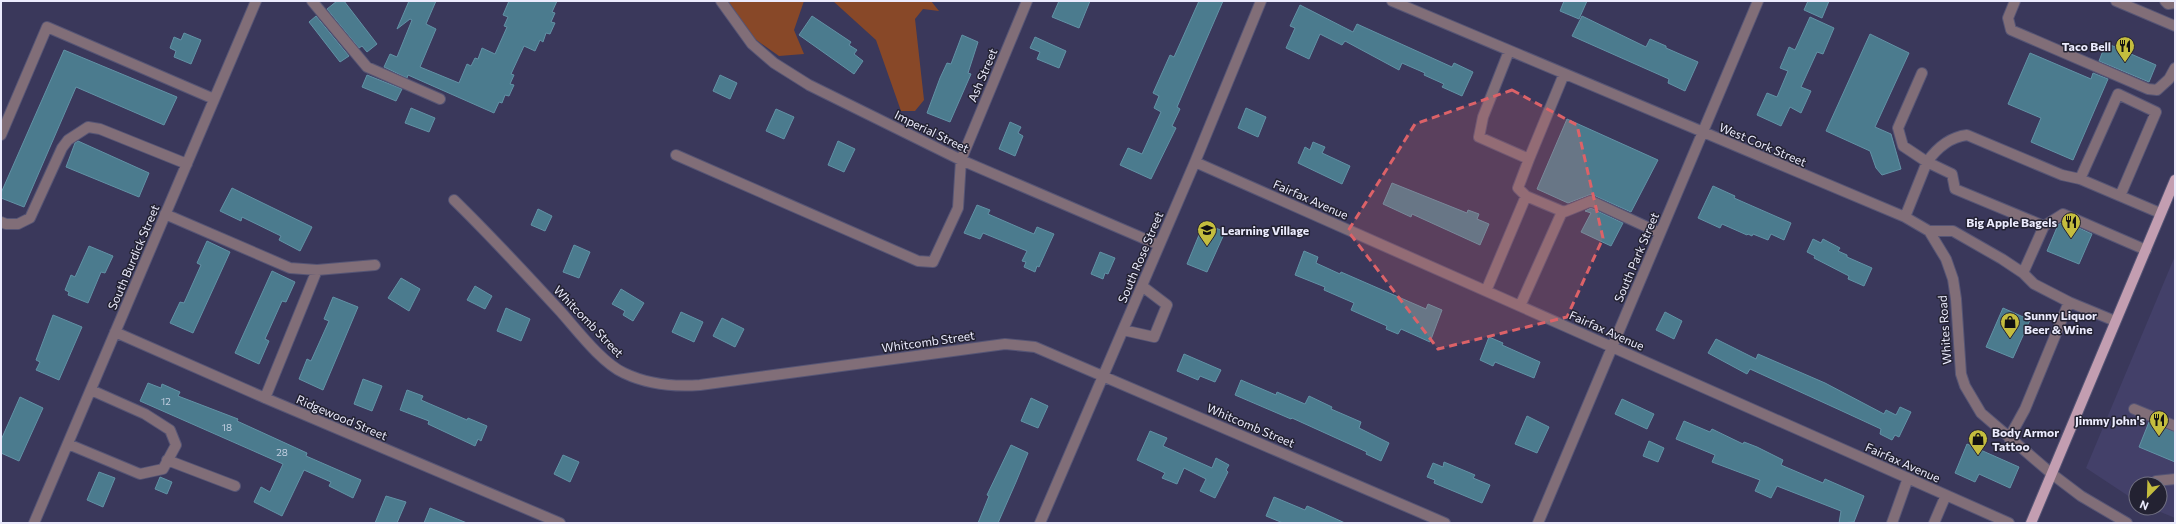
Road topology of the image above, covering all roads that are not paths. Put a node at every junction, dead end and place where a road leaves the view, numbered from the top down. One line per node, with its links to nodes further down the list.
1 (256, 1): 17 (street, South Burdick Street)
2 (312, 1): 18 (street)
3 (721, 1): 23 (street, Imperial Street)
4 (1027, 1): 23 (street, Ash Street)
5 (1261, 1): 24 (street, South Rose Street)
6 (1392, 1): 13 (street, West Cork Street)
7 (1758, 1): 19 (street, South Park Street)
8 (2015, 1): 14 (street)
9 (2116, 1): 12 (street)
10 (2165, 1): 11 (street)
11 (2175, 3)
12 (2175, 26)
13 (1509, 51): 16 (street, West Cork Street); 22 (street)
14 (2175, 68)
15 (1922, 73): 25 (street)
16 (1564, 74): 19 (street, West Cork Street); 22 (street)
17 (214, 99): 20 (street); 26 (street, South Burdick Street)
18 (440, 99)
19 (1702, 133): 35 (street, West Cork Street); 39 (street, South Park Street)
20 (1, 135)
21 (676, 155): 23 (street, Ash Street)
22 (1529, 159): 29 (street)
23 (961, 160): 40 (street, Imperial Street)
24 (1194, 162): 40 (street, South Rose Street); 46 (street, Fairfax Avenue)
25 (1927, 162): 27 (street); 35 (street); 37 (street)
26 (187, 164): 34 (street, South Burdick Street); 36 (street)
27 (2080, 179): 30 (street); 30 (street)
28 (2175, 180): 33 (main road)
29 (1526, 196): 32 (street); 46 (street)
30 (2120, 196): 33 (street)
31 (454, 200): 53 (street, Whitcomb Street)
32 (1562, 212): 39 (street); 48 (street)
33 (2160, 213): 41 (main road)
34 (166, 214): 43 (street); 51 (street, South Burdick Street)
35 (1905, 217): 38 (street, West Cork Street)
36 (1, 222)
37 (2044, 226): 41 (street); 44 (street)
38 (1928, 231): 44 (street); 58 (street, Whites Road)
39 (1660, 232): 52 (street, South Park Street)
40 (1159, 245): 45 (street, South Rose Street)
41 (2146, 250): 49 (main road)
42 (375, 265): 43 (street)
43 (317, 270): 55 (street)
44 (2023, 273): 47 (street)
45 (1142, 286): 50 (street, South Rose Street); 50 (street)
46 (1486, 291): 48 (street, Fairfax Avenue)
47 (2068, 302): 49 (street); 58 (street)
48 (1520, 306): 52 (street, Fairfax Avenue)
49 (2115, 321): 61 (main road)
50 (1122, 330): 53 (street, South Rose Street)
51 (115, 332): 54 (street, South Burdick Street); 55 (street, Ridgewood Street)
52 (1612, 346): 62 (street, Fairfax Avenue); 69 (street, South Park Street)
53 (1103, 375): 67 (street, South Rose Street); 68 (street, Whitcomb Street)
54 (91, 390): 59 (street, South Burdick Street); 60 (street)
55 (265, 398): 66 (street, Ridgewood Street)
56 (2134, 409): 57 (street)
57 (2175, 426)
58 (2009, 438): 61 (street, Whites Road)
59 (68, 444): 60 (street); 65 (street, South Burdick Street)
60 (168, 460): 63 (street)
61 (2052, 474): 73 (main road); 74 (street, Whites Road)
62 (1908, 478): 64 (street, Fairfax Avenue); 70 (street)
63 (235, 486)
64 (1946, 495): 71 (street); 72 (street, Fairfax Avenue)
65 (34, 523)
66 (560, 523)
67 (1040, 523)
68 (1445, 523)
69 (1538, 523)
70 (1892, 523)
71 (1934, 523)
72 (2009, 523)
73 (2031, 523)
74 (2127, 523)

